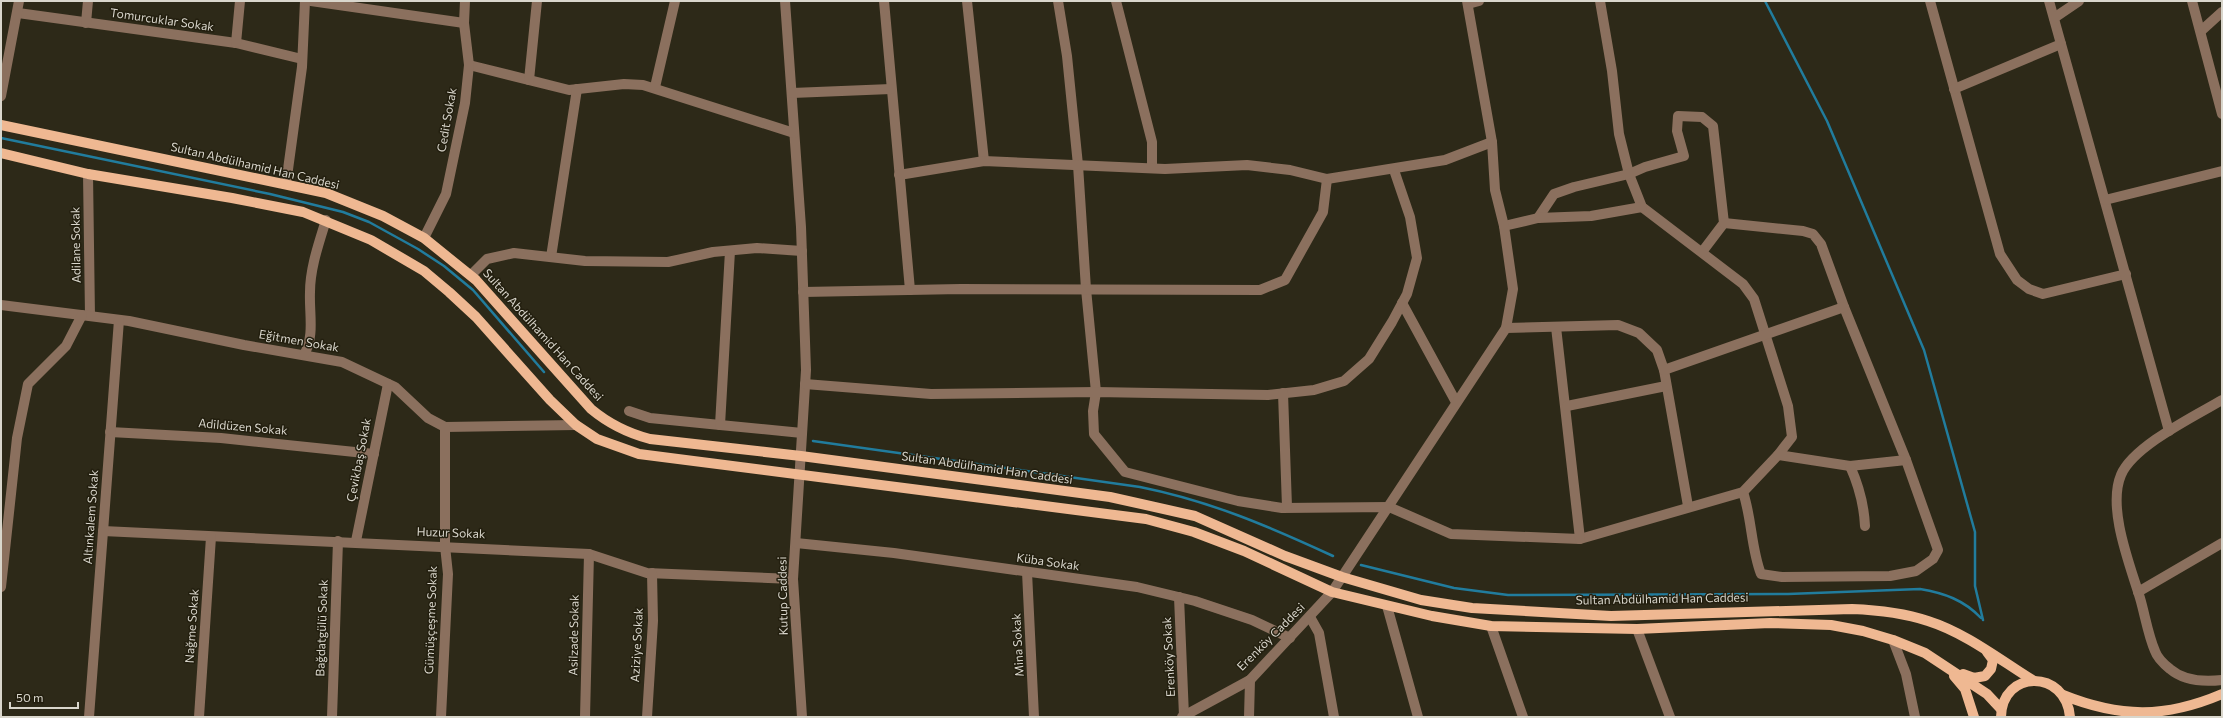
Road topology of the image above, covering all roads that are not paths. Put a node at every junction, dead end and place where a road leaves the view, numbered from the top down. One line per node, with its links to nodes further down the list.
1 (19, 1): 22 (street)
2 (88, 1): 24 (street)
3 (240, 1): 27 (street)
4 (305, 1): 29 (street)
5 (311, 1): 25 (street)
6 (465, 1): 25 (street, Cedit Sokak)
7 (537, 1): 32 (street)
8 (675, 1): 33 (street)
9 (785, 1): 37 (street, Kutup Caddesi)
10 (884, 1): 35 (street)
11 (967, 1): 44 (street)
12 (1058, 1): 45 (street)
13 (1116, 1): 46 (street)
14 (1479, 1): 20 (street)
15 (1600, 1): 50 (street)
16 (1930, 1): 36 (street)
17 (2049, 1): 23 (street)
18 (2078, 1): 23 (street)
19 (2192, 1): 26 (street)
20 (1468, 2): 42 (street)
21 (2222, 12): 26 (street)
22 (18, 13): 24 (street, Tomurcuklar Sokak); 38 (street)
23 (2054, 18): 28 (street)
24 (86, 23): 27 (street, Tomurcuklar Sokak)
25 (464, 23): 30 (street, Cedit Sokak)
26 (2201, 31): 31 (street)
27 (236, 43): 29 (street, Tomurcuklar Sokak)
28 (2061, 44): 36 (street); 54 (street)
29 (302, 59): 53 (street)
30 (469, 65): 32 (street); 60 (street, Cedit Sokak)
31 (2217, 76): 39 (street)
32 (530, 80): 34 (street)
33 (654, 87): 34 (street); 41 (street)
34 (577, 89): 64 (street)
35 (892, 89): 37 (street); 51 (street)
36 (1954, 90): 65 (street)
37 (792, 93): 41 (street, Kutup Caddesi)
38 (1, 96)
39 (2222, 114)
40 (1, 125): 53 (main road, Sultan Abdülhamid Han Caddesi)
41 (794, 133): 62 (street, Kutup Caddesi)
42 (1492, 142): 47 (street); 59 (street)
43 (1, 154): 49 (main road)
44 (984, 161): 45 (street); 51 (street)
45 (1078, 165): 46 (street); 67 (street)
46 (1152, 168): 52 (street)
47 (1394, 170): 52 (street); 70 (street)
48 (2222, 171): 54 (street)
49 (88, 174): 57 (main road); 73 (street, Adilane Sokak)
50 (1629, 174): 55 (street); 56 (street); 58 (street)
51 (899, 175): 68 (street)
52 (1327, 180): 67 (street)
53 (286, 184): 60 (main road, Sultan Abdülhamid Han Caddesi)
54 (2105, 200): 65 (street)
55 (1642, 206): 56 (street); 63 (street)
56 (1538, 218): 59 (street)
57 (326, 220): 78 (street); 89 (main road)
58 (1724, 223): 63 (street); 72 (street)
59 (1504, 226): 76 (street)
60 (424, 238): 66 (main road, Sultan Abdülhamid Han Caddesi)
61 (730, 251): 62 (street); 64 (street); 90 (street)
62 (802, 251): 69 (street, Kutup Caddesi)
63 (1702, 252): 77 (street)
64 (551, 257): 66 (street)
65 (2126, 274): 92 (street)
66 (471, 275): 97 (main road, Sultan Abdülhamid Han Caddesi)
67 (1086, 289): 68 (street); 83 (street)
68 (910, 290): 69 (street)
69 (803, 292): 81 (street, Kutup Caddesi)
70 (1402, 303): 84 (street); 86 (street)
71 (1, 305): 73 (street, Eğitmen Sokak)
72 (1844, 307): 77 (street); 98 (street)
73 (86, 316): 74 (street, Eğitmen Sokak); 119 (street)
74 (118, 320): 78 (street, Eğitmen Sokak); 93 (street, Altınkalem Sokak)
75 (1556, 327): 76 (street); 79 (street); 87 (street)
76 (1506, 328): 86 (street, Erenköy Caddesi)
77 (1766, 335): 79 (street); 96 (street)
78 (304, 355): 80 (street, Eğitmen Sokak)
79 (1664, 370): 82 (street)
80 (388, 384): 91 (street, Eğitmen Sokak); 95 (street, Çevikbaş Sokak)
81 (805, 384): 83 (street); 94 (street, Kutup Caddesi)
82 (1666, 386): 87 (street); 103 (street)
83 (1096, 392): 84 (street); 104 (street)
84 (1283, 394): 104 (street)
85 (2222, 400): 92 (street)
86 (1456, 402): 102 (street, Erenköy Caddesi)
87 (1567, 406): 108 (street)
88 (629, 411): 90 (street)
89 (576, 425): 91 (street, Eğitmen Sokak); 100 (main road)
90 (720, 425): 94 (street)
91 (445, 427): 113 (street, Gümüşçeşme Sokak)
92 (2169, 431): 121 (street)
93 (110, 432): 95 (street, Adildüzen Sokak); 106 (street, Altınkalem Sokak)
94 (802, 433): 97 (street, Kutup Caddesi)
95 (374, 454): 110 (street, Çevikbaş Sokak)
96 (1778, 455): 99 (street); 101 (street)
97 (801, 456): 100 (street, Kutup Caddesi); 117 (main road, Sultan Abdülhamid Han Caddesi)
98 (1906, 460): 99 (street); 101 (street)
99 (1850, 466): 105 (street)
100 (800, 475): 112 (street, Kutup Caddesi); 120 (main road)
101 (1743, 492): 103 (street)
102 (1389, 506): 104 (street); 108 (street); 117 (street, Erenköy Caddesi)
103 (1688, 506): 108 (street)
104 (1286, 507)
105 (1865, 526)
106 (103, 531): 107 (street, Huzur Sokak); 139 (street, Altınkalem Sokak)
107 (211, 537): 109 (street, Huzur Sokak); 140 (street, Nağme Sokak)
108 (1580, 539)
109 (338, 541): 110 (street, Huzur Sokak); 141 (street, Bağdatgülü Sokak)
110 (356, 541): 113 (street, Huzur Sokak)
111 (2222, 542): 121 (street)
112 (796, 543): 115 (street, Küba Sokak); 118 (street, Kutup Caddesi)
113 (445, 546): 114 (street, Huzur Sokak); 142 (street, Gümüşçeşme Sokak)
114 (589, 554): 116 (street, Huzur Sokak); 143 (street, Asilzade Sokak)
115 (1027, 572): 122 (street, Küba Sokak); 146 (street, Mina Sokak)
116 (652, 573): 118 (street, Huzur Sokak); 144 (street, Aziziye Sokak)
117 (1342, 577): 120 (street, Erenköy Caddesi); 129 (main road, Sultan Abdülhamid Han Caddesi)
118 (793, 579): 145 (street, Kutup Caddesi)
119 (1, 587)
120 (1332, 592): 123 (main road); 124 (street, Erenköy Caddesi)
121 (2138, 592): 132 (street)
122 (1179, 597): 127 (street, Küba Sokak); 137 (street, Erenköy Sokak)
123 (1387, 606): 125 (main road); 149 (street)
124 (1310, 617): 127 (street, Erenköy Caddesi); 148 (street)
125 (1491, 626): 126 (main road); 150 (street)
126 (1637, 628): 128 (main road); 151 (street)
127 (1290, 638): 131 (street, Erenköy Caddesi)
128 (1893, 640): 130 (main road); 152 (street)
129 (1986, 651): 130 (main road); 133 (main road, Sultan Abdülhamid Han Caddesi)
130 (1948, 668): 136 (main road); 153 (main road)
131 (1250, 680): 137 (street, Erenköy Caddesi); 147 (street)
132 (2222, 680)
133 (2034, 681): 135 (main road, Sultan Abdülhamid Han Caddesi); 136 (main road)
134 (2222, 694): 138 (main road)
135 (2063, 695): 138 (main road); 154 (main road)
136 (2001, 715)
137 (1183, 716)
138 (2122, 716)
139 (90, 717)
140 (199, 717)
141 (332, 717)
142 (441, 717)
143 (585, 717)
144 (647, 717)
145 (802, 717)
146 (1034, 717)
147 (1249, 717)
148 (1334, 717)
149 (1418, 717)
150 (1523, 717)
151 (1670, 717)
152 (1915, 717)
153 (1974, 717)
154 (2070, 717)

